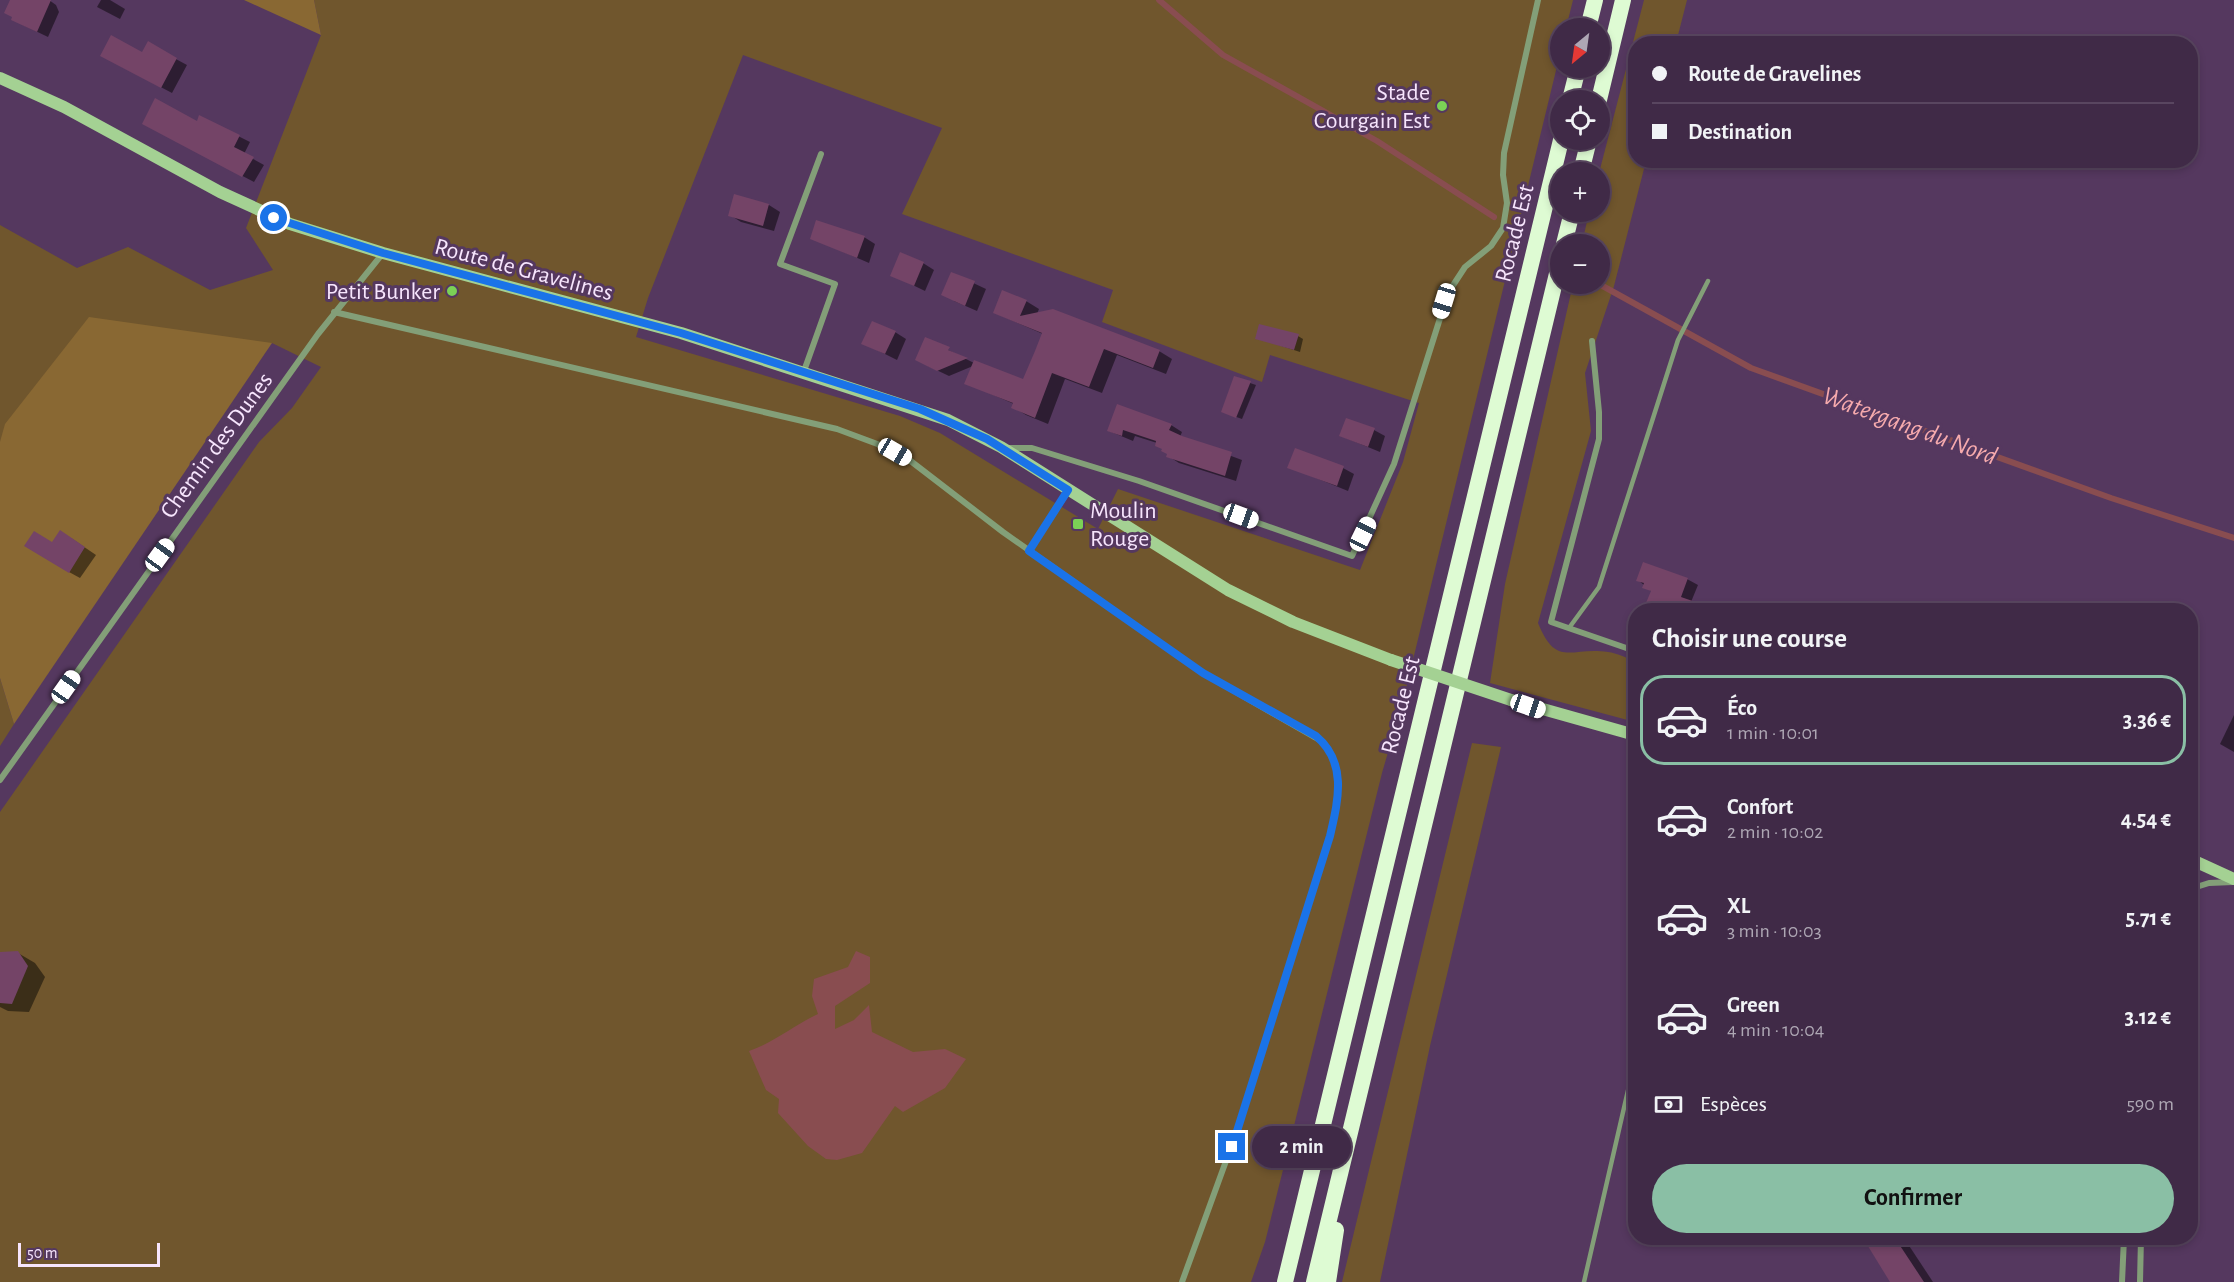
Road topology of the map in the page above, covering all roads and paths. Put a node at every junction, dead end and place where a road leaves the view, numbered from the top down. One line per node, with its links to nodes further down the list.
1 (1538, 0): 15 (street)
2 (1595, 0): 4 (highway)
3 (1623, 0): 6 (highway)
4 (1590, 18)
5 (0, 78): 9 (main road, Route de Gravelines)
6 (1601, 90)
7 (1559, 150): 29 (highway, Rocade Est)
8 (821, 154): 14 (street)
9 (383, 253): 12 (street, Chemin des Dunes); 14 (main road, Route de Gravelines)
10 (1708, 281): 18 (lane)
11 (1552, 294): 26 (highway)
12 (334, 312): 17 (street); 21 (street, Chemin des Dunes)
13 (1592, 341): 18 (street)
14 (804, 371): 15 (main road, Route de Gravelines)
15 (1001, 447): 16 (main road, Route de Gravelines)
16 (1068, 490): 17 (street); 20 (main road, Route de Gravelines, bridge)
17 (1029, 551): 30 (street)
18 (1569, 628): 19 (street)
19 (1628, 649)
20 (1628, 733)
21 (0, 780)
22 (2198, 863): 23 (main road)
23 (2234, 881): 24 (street)
24 (2198, 886)
25 (1628, 1090): 35 (lane)
26 (1353, 1117): 33 (highway); 34 (highway)
27 (2124, 1245): 36 (street)
28 (2141, 1245): 37 (street)
29 (1290, 1257): 31 (highway); 32 (highway, Rocade Est)
30 (1182, 1282)
31 (1275, 1282)
32 (1285, 1282)
33 (1314, 1282)
34 (1328, 1282)
35 (1584, 1282)
36 (2122, 1282)
37 (2140, 1282)

